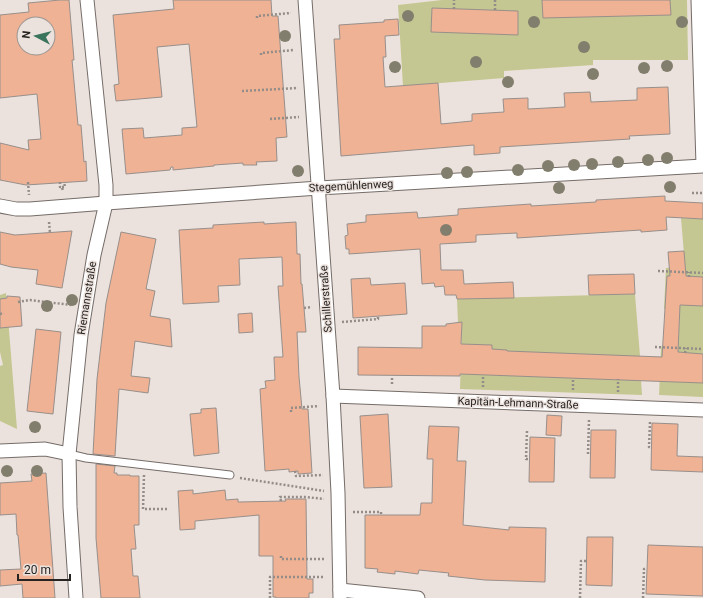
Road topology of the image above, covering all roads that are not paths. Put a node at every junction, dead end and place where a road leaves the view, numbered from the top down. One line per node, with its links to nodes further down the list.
1 (87, 0): 6 (street, Riemannstraße)
2 (698, 0): 4 (street)
3 (305, 6): 5 (street, Schillerstraße)
4 (703, 166): 5 (street, Stegemühlenweg)
5 (319, 188): 6 (street, Stegemühlenweg); 8 (street, Schillerstraße)
6 (106, 203): 7 (street, Stegemühlenweg); 11 (street, Riemannstraße)
7 (0, 206)
8 (333, 400): 9 (street, Kapitän-Lehmann-Straße); 13 (street, Schillerstraße)
9 (703, 410)
10 (0, 451): 11 (street)
11 (69, 454): 12 (lane); 14 (street, Riemannstraße)
12 (230, 475)
13 (340, 588): 15 (street)
14 (76, 598)
15 (418, 598)

